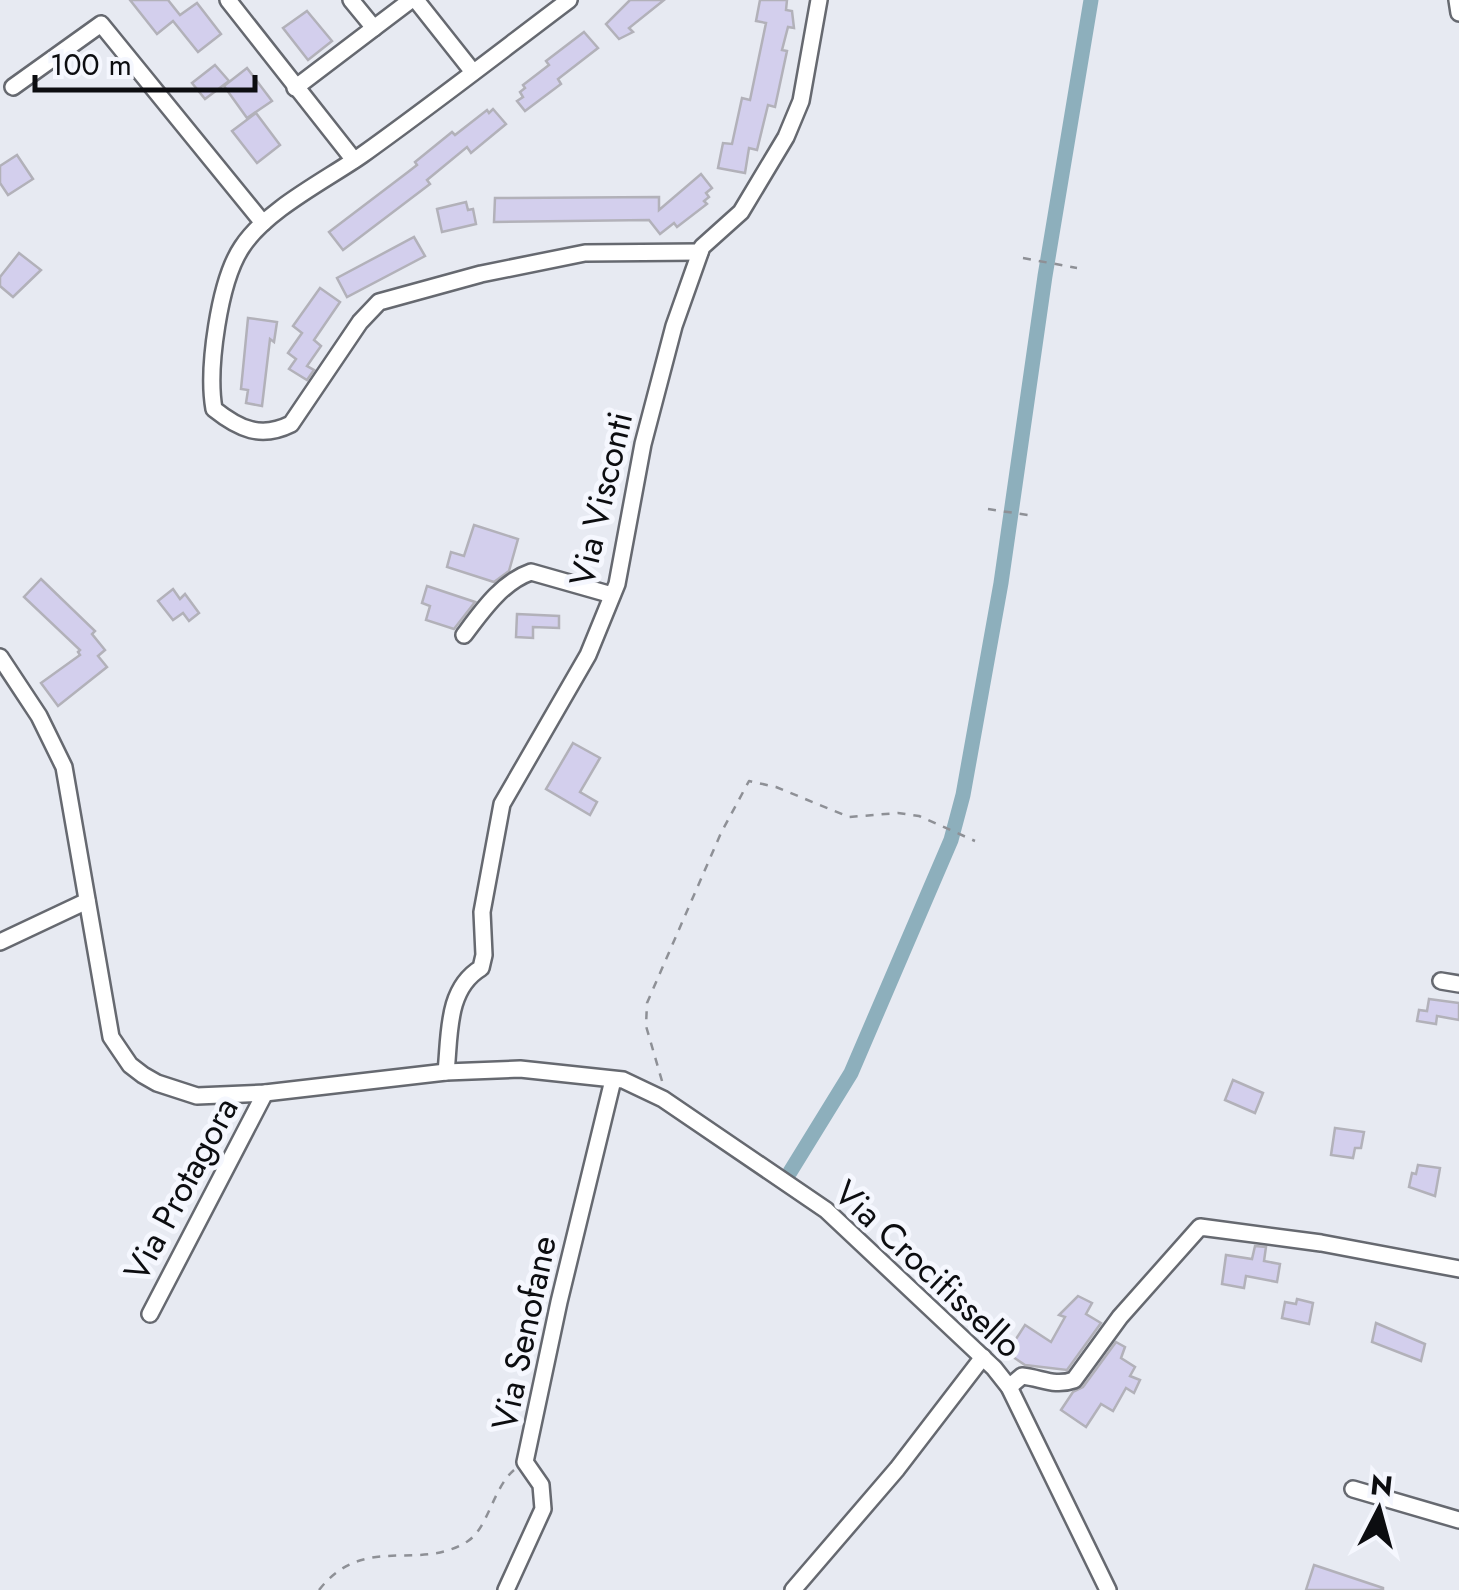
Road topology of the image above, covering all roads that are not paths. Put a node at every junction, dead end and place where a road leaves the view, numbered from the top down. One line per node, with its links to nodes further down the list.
1 (228, 0): 11 (street)
2 (350, 0): 8 (street)
3 (413, 0): 8 (street); 9 (street)
4 (569, 0): 9 (street)
5 (819, 0): 14 (street, Via Visconti)
6 (1456, 0): 7 (street)
7 (1459, 13)
8 (374, 28): 11 (street)
9 (473, 72): 12 (street)
10 (13, 87): 13 (street)
11 (296, 88): 12 (street)
12 (354, 160): 13 (street)
13 (263, 223): 14 (street)
14 (700, 252): 15 (street, Via Visconti)
15 (612, 595): 16 (street); 22 (street, Via Visconti)
16 (464, 635)
17 (0, 658): 18 (street, Via Crocifissello)
18 (86, 901): 19 (street); 24 (street, Via Crocifissello)
19 (0, 942)
20 (1440, 981): 21 (street)
21 (1459, 984)
22 (446, 1072): 23 (street, Via Crocifissello); 24 (street, Via Crocifissello)
23 (614, 1080): 27 (street, Via Crocifissello); 31 (street, Via Senofane)
24 (266, 1093): 26 (street, Via Protagora)
25 (1459, 1270): 28 (street)
26 (150, 1314)
27 (984, 1357): 28 (street, Via Crocifissello); 32 (street)
28 (1008, 1387): 33 (street, Via Crocifissello)
29 (1353, 1489): 30 (street)
30 (1459, 1520)
31 (506, 1590)
32 (793, 1590)
33 (1108, 1590)

